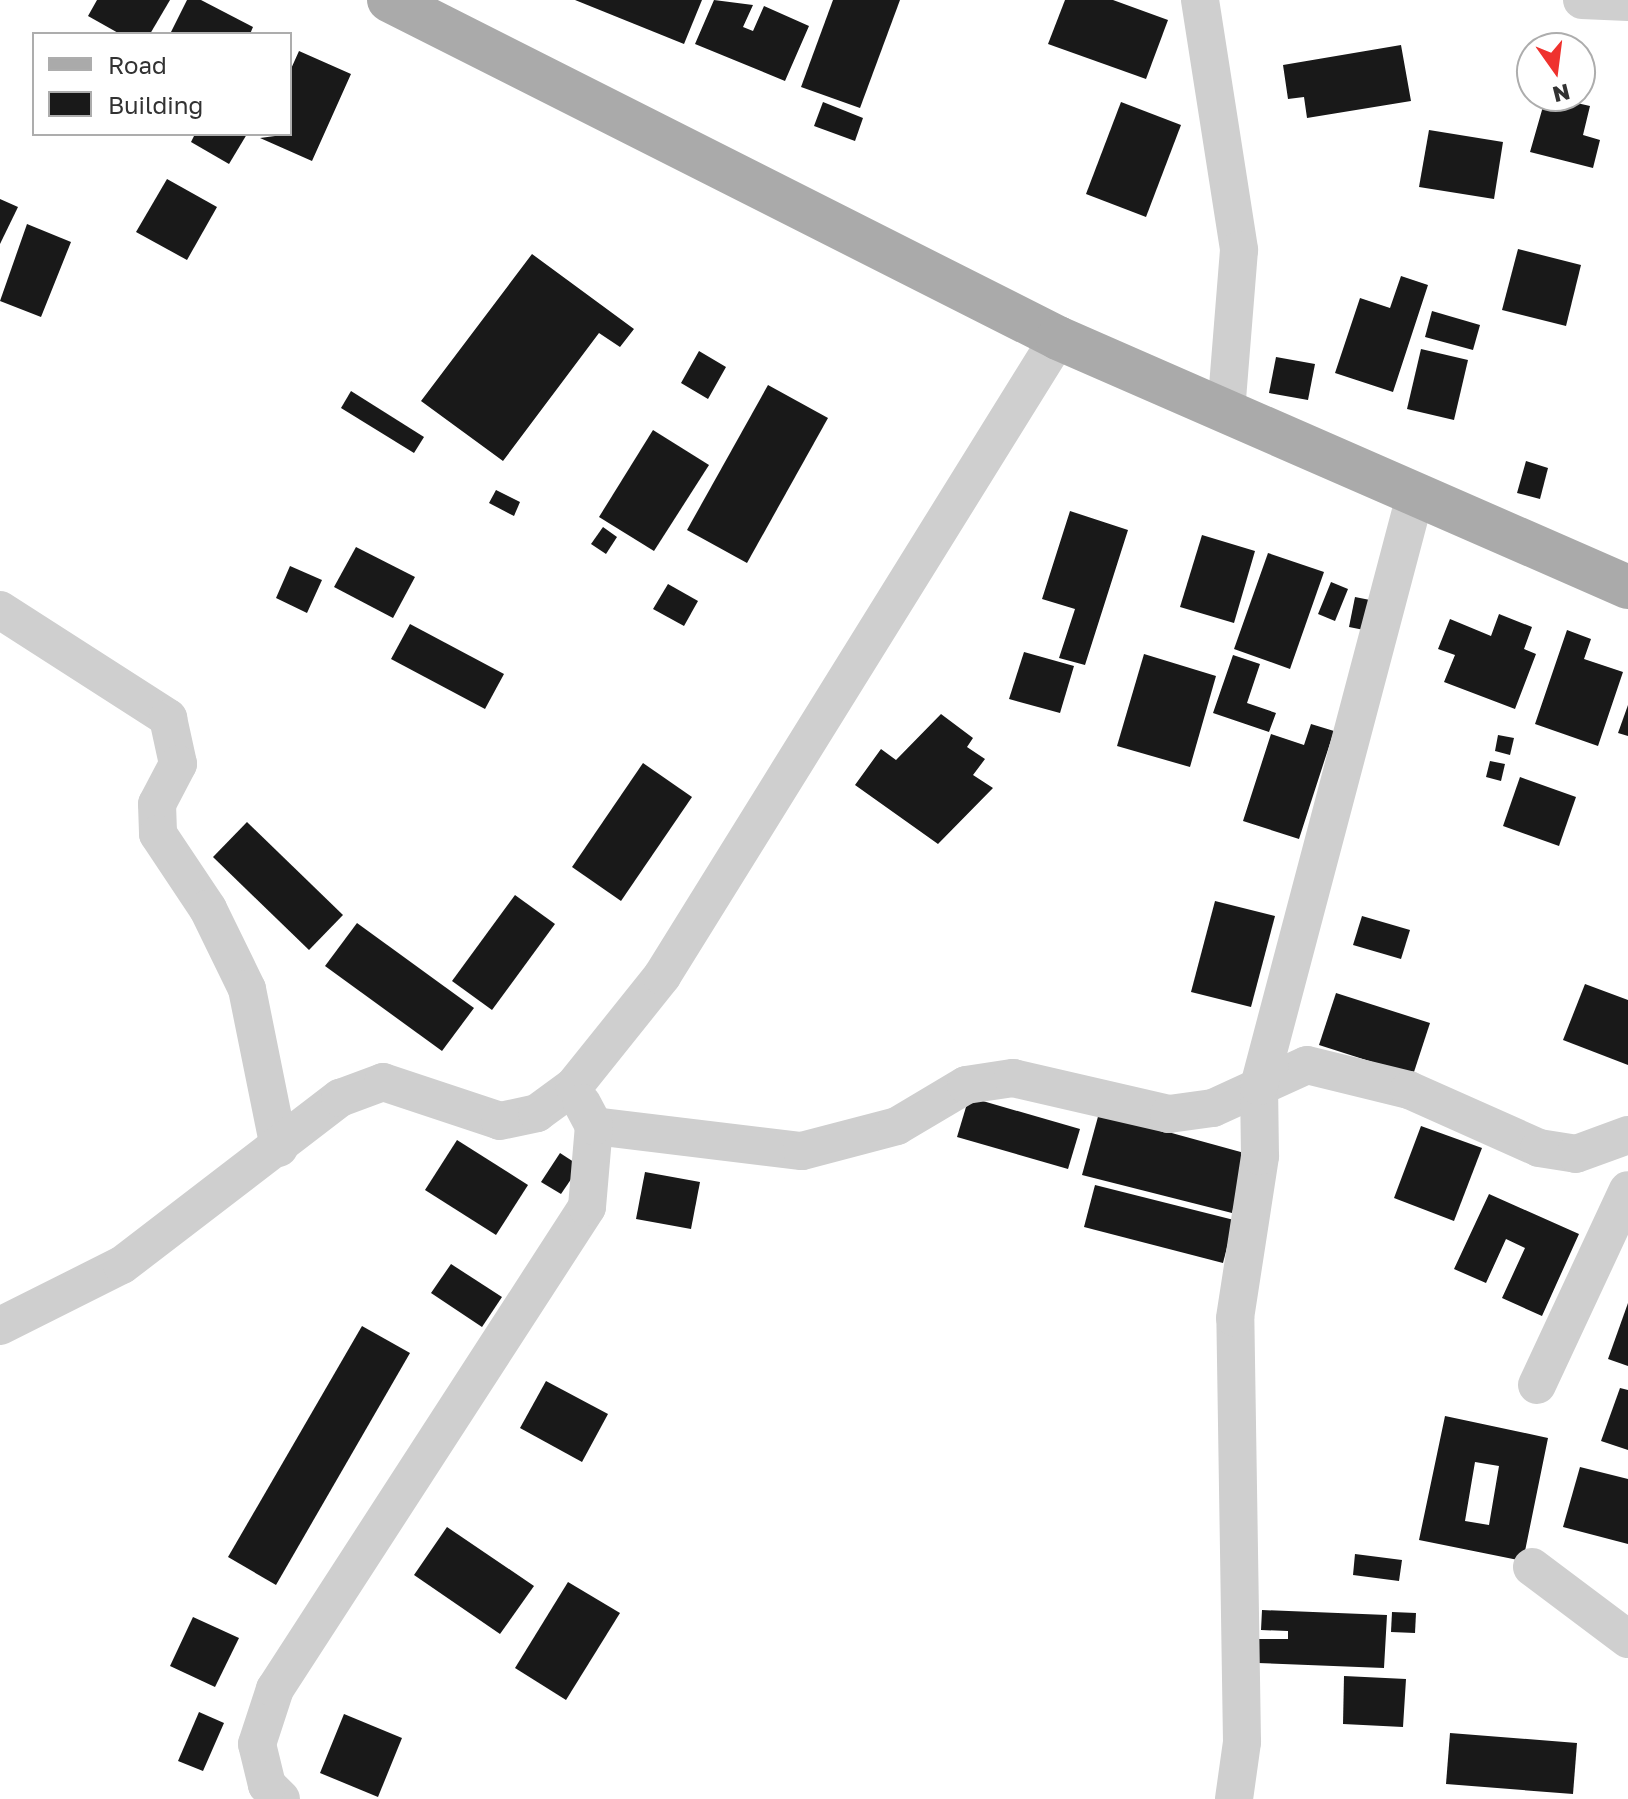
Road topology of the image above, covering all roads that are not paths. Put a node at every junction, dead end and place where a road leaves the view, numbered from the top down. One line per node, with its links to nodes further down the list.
1 (389, 0): 5 (main road)
2 (1202, 0): 6 (street)
3 (1582, 0): 4 (street)
4 (1628, 2)
5 (1058, 338): 6 (main road); 12 (street)
6 (1226, 411): 7 (main road)
7 (1415, 496): 8 (main road); 10 (street)
8 (1628, 587)
9 (0, 610): 16 (street)
10 (1287, 985): 11 (street); 13 (street)
11 (1307, 1065): 13 (street); 15 (street)
12 (574, 1086): 14 (street); 16 (street)
13 (1259, 1086): 14 (street); 23 (street)
14 (594, 1126): 22 (street)
15 (1628, 1135)
16 (279, 1148): 18 (street)
17 (1628, 1190): 19 (street)
18 (0, 1326)
19 (1537, 1385)
20 (1532, 1567): 21 (street)
21 (1628, 1639)
22 (281, 1799)
23 (1234, 1799)

